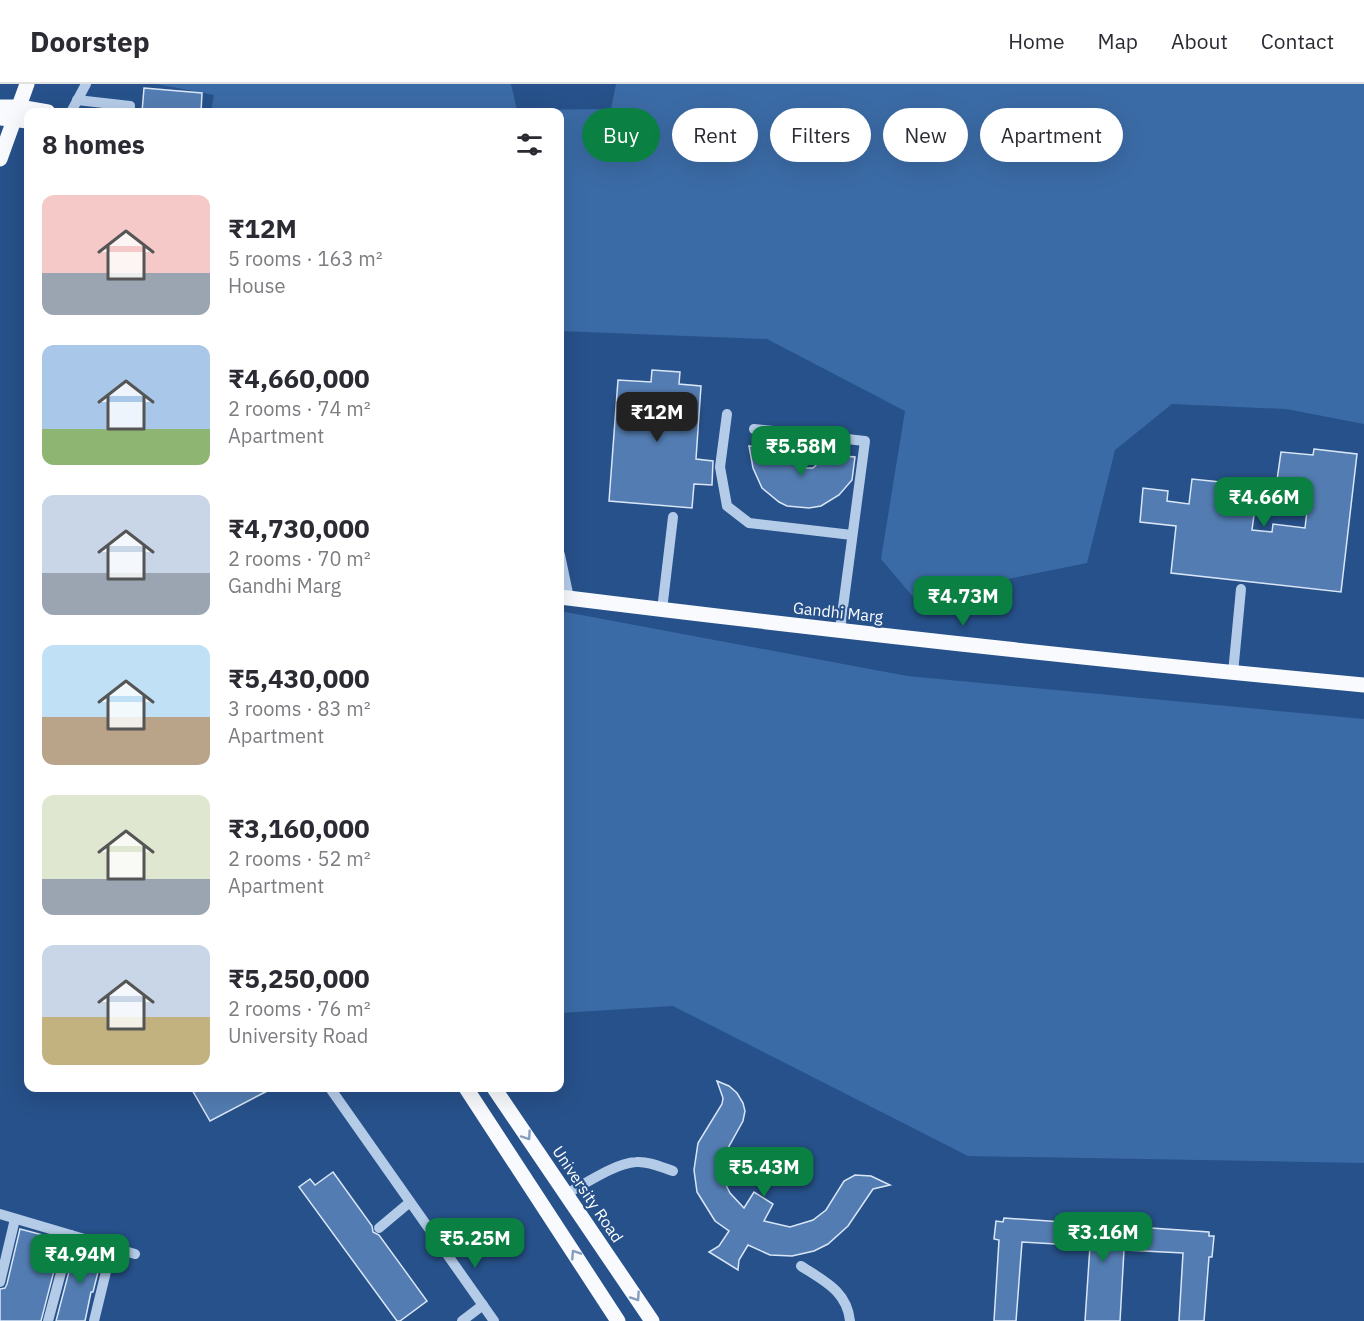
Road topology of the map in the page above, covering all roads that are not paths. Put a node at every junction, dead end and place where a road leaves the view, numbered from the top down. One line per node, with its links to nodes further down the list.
1 (27, 84): 7 (main road)
2 (86, 84): 3 (street)
3 (77, 100): 5 (street); 6 (street)
4 (0, 106): 7 (main road)
5 (73, 108)
6 (130, 108)
7 (16, 116): 8 (main road)
8 (0, 159)
9 (727, 414): 12 (street)
10 (754, 429): 12 (street)
11 (674, 517): 15 (street)
12 (852, 536): 16 (street)
13 (1241, 589): 17 (street)
14 (564, 598): 15 (main road, Gandhi Marg)
15 (662, 610): 16 (main road, Gandhi Marg)
16 (840, 630): 17 (main road, Gandhi Marg)
17 (1233, 673): 18 (main road, Gandhi Marg)
18 (1364, 684)
19 (333, 1092): 24 (street)
20 (469, 1092): 38 (main road, one-way to 20)
21 (497, 1092): 23 (main road, University Road, one-way to 23)
22 (673, 1171): 23 (street)
23 (566, 1194): 39 (main road, University Road, one-way to 39)
24 (410, 1202): 27 (street); 33 (street)
25 (0, 1214): 26 (street)
26 (15, 1219): 28 (street); 32 (street)
27 (379, 1228)
28 (71, 1234): 29 (street); 34 (street)
29 (112, 1247): 30 (street); 35 (street)
30 (135, 1254)
31 (801, 1266): 40 (street)
32 (0, 1282)
33 (483, 1305): 36 (street); 37 (street)
34 (48, 1321)
35 (94, 1321)
36 (462, 1321)
37 (494, 1321)
38 (618, 1321)
39 (652, 1321)
40 (850, 1321)

